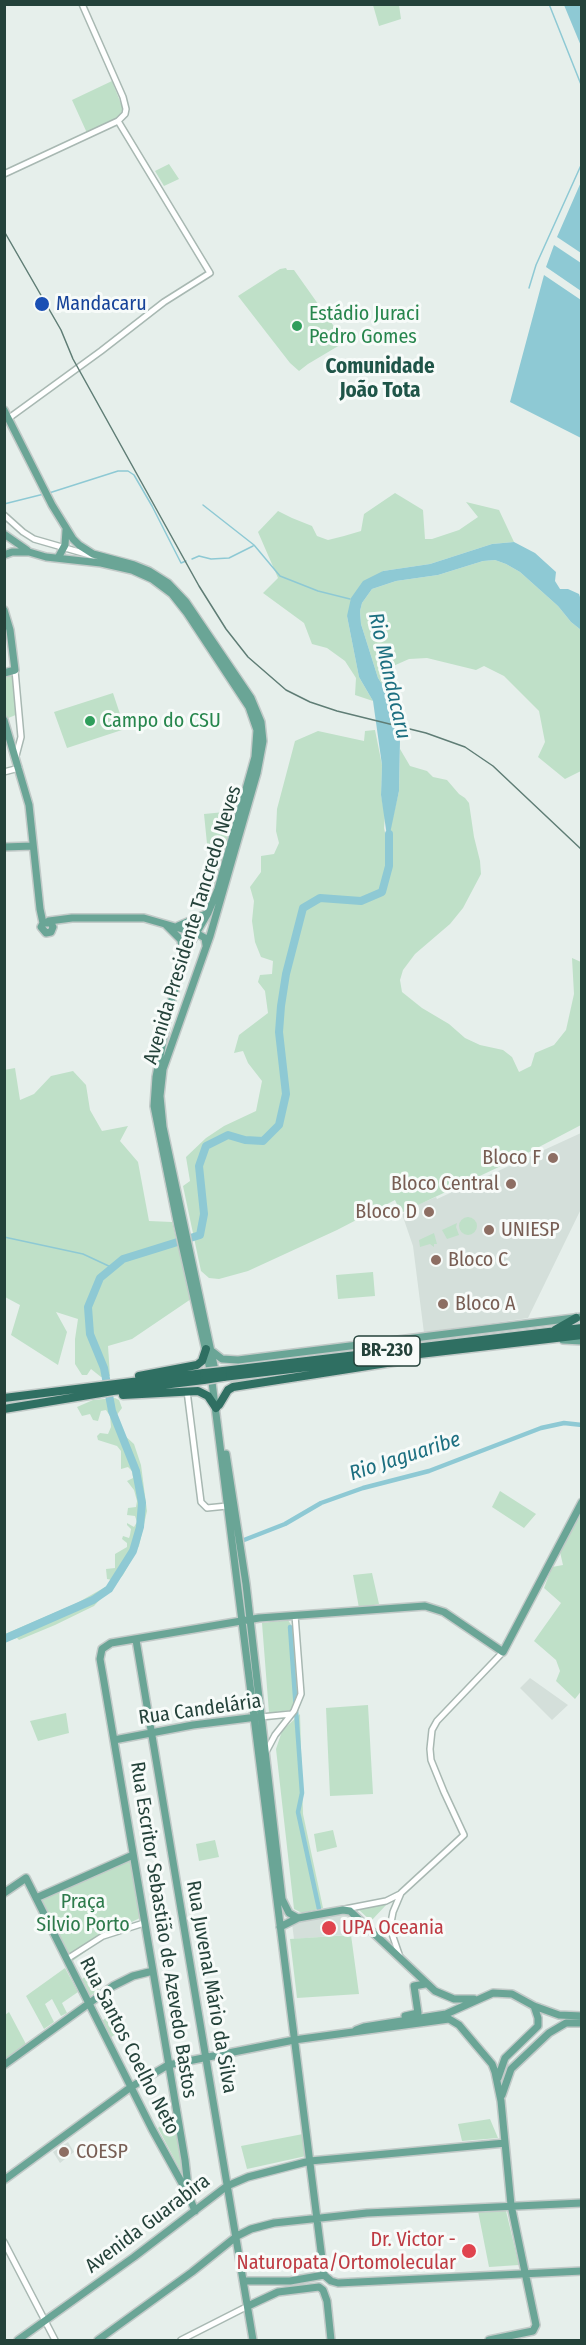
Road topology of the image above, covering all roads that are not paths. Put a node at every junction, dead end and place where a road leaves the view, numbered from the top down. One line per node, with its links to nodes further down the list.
1 (82, 4): 2 (street)
2 (118, 121): 3 (street); 5 (street)
3 (4, 174)
4 (4, 410): 5 (main road)
5 (9, 418): 7 (main road)
6 (4, 515): 9 (street, Avenida Presidente Tancredo Neves)
7 (66, 530): 9 (main road); 13 (main road)
8 (4, 534): 10 (main road, Avenida Presidente Tancredo Neves)
9 (63, 549): 12 (main road); 13 (street, Avenida Presidente Tancredo Neves)
10 (29, 552): 11 (main road, Avenida Presidente Tancredo Neves); 12 (main road, Avenida Presidente Tancredo Neves)
11 (4, 555)
12 (58, 558): 23 (main road, Avenida Presidente Tancredo Neves)
13 (103, 558): 27 (main road, Avenida Presidente Tancredo Neves)
14 (4, 610): 15 (main road)
15 (15, 670): 16 (main road); 18 (street)
16 (4, 673)
17 (4, 720): 18 (main road)
18 (16, 756): 19 (main road)
19 (19, 768): 20 (street); 21 (main road)
20 (4, 772)
21 (33, 846): 22 (main road); 24 (main road)
22 (4, 847)
23 (208, 913): 25 (main road); 26 (main road, Avenida Presidente Tancredo Neves)
24 (166, 925): 25 (main road); 28 (main road)
25 (178, 926): 26 (main road)
26 (196, 933): 27 (main road); 28 (main road, Avenida Presidente Tancredo Neves)
27 (206, 947): 30 (main road, Avenida Presidente Tancredo Neves)
28 (183, 964): 29 (main road, Avenida Presidente Tancredo Neves)
29 (170, 1005): 30 (main road); 31 (main road, Avenida Presidente Tancredo Neves)
30 (183, 1012): 31 (main road, Avenida Presidente Tancredo Neves)
31 (181, 1226): 38 (main road, Avenida Presidente Tancredo Neves)
32 (579, 1317): 34 (highway); 37 (main road)
33 (582, 1328): 34 (highway, BR-230)
34 (550, 1335): 35 (highway, BR-230); 36 (main road); 39 (highway, BR-230); 40 (highway, BR-230)
35 (582, 1335)
36 (582, 1341)
37 (372, 1343): 38 (main road); 40 (highway)
38 (210, 1351): 41 (main road, Avenida Presidente Tancredo Neves); 42 (highway)
39 (451, 1352): 41 (highway, BR-230); 46 (highway)
40 (357, 1355): 41 (highway, BR-230)
41 (214, 1375): 42 (highway, BR-230); 46 (main road, Avenida Presidente Tancredo Neves)
42 (111, 1388): 43 (highway); 43 (highway); 44 (highway)
43 (91, 1391): 45 (highway); 47 (highway)
44 (187, 1391): 46 (highway); 49 (street)
45 (4, 1398)
46 (218, 1406): 49 (main road); 51 (main road)
47 (4, 1409)
48 (582, 1502): 53 (main road)
49 (227, 1506): 51 (main road)
50 (295, 1615): 51 (main road); 53 (main road); 54 (street)
51 (246, 1620): 52 (main road); 55 (main road)
52 (136, 1640): 56 (main road, Rua Juvenal Mário da Silva); 57 (main road, Rua Escritor Sebastião de Azevedo Bastos)
53 (503, 1652): 61 (street)
54 (294, 1710): 55 (street, Rua Candelária); 58 (street)
55 (258, 1717): 56 (main road, Rua Candelária); 58 (main road); 66 (main road)
56 (152, 1732): 57 (main road, Rua Candelária); 79 (main road, Rua Juvenal Mário da Silva)
57 (114, 1740): 59 (main road, Rua Escritor Sebastião de Azevedo Bastos)
58 (266, 1752): 64 (main road)
59 (133, 1855): 62 (main road); 65 (main road, Rua Escritor Sebastião de Azevedo Bastos)
60 (4, 1893): 62 (main road, Rua Santos Coelho Neto)
61 (401, 1893): 63 (street); 68 (street)
62 (36, 1898): 67 (main road, Rua Santos Coelho Neto)
63 (343, 1910): 64 (main road); 68 (main road)
64 (298, 1918): 66 (main road)
65 (144, 1923): 67 (street); 69 (main road, Rua Escritor Sebastião de Azevedo Bastos)
66 (280, 1927): 78 (main road)
67 (67, 1959): 72 (main road, Rua Santos Coelho Neto)
68 (400, 1959): 70 (main road)
69 (153, 1971): 72 (main road); 81 (main road, Rua Escritor Sebastião de Azevedo Bastos)
70 (425, 1984): 71 (main road); 76 (main road)
71 (477, 1999): 73 (main road); 76 (main road)
72 (89, 2003): 80 (main road); 83 (main road, Rua Santos Coelho Neto)
73 (534, 2006): 74 (main road); 82 (main road)
74 (582, 2016)
75 (582, 2023): 84 (main road)
76 (375, 2025): 77 (main road)
77 (356, 2030): 78 (main road); 82 (main road)
78 (294, 2040): 79 (main road); 86 (main road)
79 (206, 2058): 81 (main road); 88 (main road, Rua Juvenal Mário da Silva)
80 (4, 2065)
81 (168, 2065): 83 (main road); 89 (main road, Rua Escritor Sebastião de Azevedo Bastos)
82 (498, 2082): 84 (main road)
83 (131, 2087): 87 (main road); 89 (main road, Rua Santos Coelho Neto)
84 (501, 2101): 85 (main road)
85 (505, 2143): 86 (main road, Avenida Guarabira); 91 (main road)
86 (310, 2161): 88 (main road, Avenida Guarabira); 93 (main road)
87 (4, 2180)
88 (227, 2186): 92 (main road, Avenida Guarabira); 94 (main road, Rua Juvenal Mário da Silva)
89 (189, 2196): 92 (main road, Rua Escritor Sebastião de Azevedo Bastos)
90 (582, 2203): 91 (main road)
91 (511, 2205): 93 (main road); 97 (main road)
92 (195, 2211): 105 (main road, Avenida Guarabira)
93 (317, 2218): 94 (main road); 98 (main road)
94 (237, 2236): 99 (main road, Rua Juvenal Mário da Silva); 108 (main road)
95 (4, 2242): 105 (street)
96 (582, 2271): 97 (main road)
97 (526, 2274): 101 (main road); 112 (main road)
98 (324, 2275): 100 (main road); 101 (main road)
99 (245, 2281): 100 (main road); 104 (main road, Rua Juvenal Mário da Silva)
100 (291, 2281): 102 (main road)
101 (338, 2283): 103 (main road)
102 (281, 2291): 103 (main road); 104 (main road)
103 (325, 2294): 111 (main road)
104 (248, 2306): 109 (street); 110 (main road, Rua Juvenal Mário da Silva)
105 (45, 2321): 106 (main road, Avenida Guarabira); 107 (street)
106 (18, 2340)
107 (55, 2340)
108 (98, 2340)
109 (181, 2340)
110 (253, 2340)
111 (331, 2340)
112 (489, 2340)

